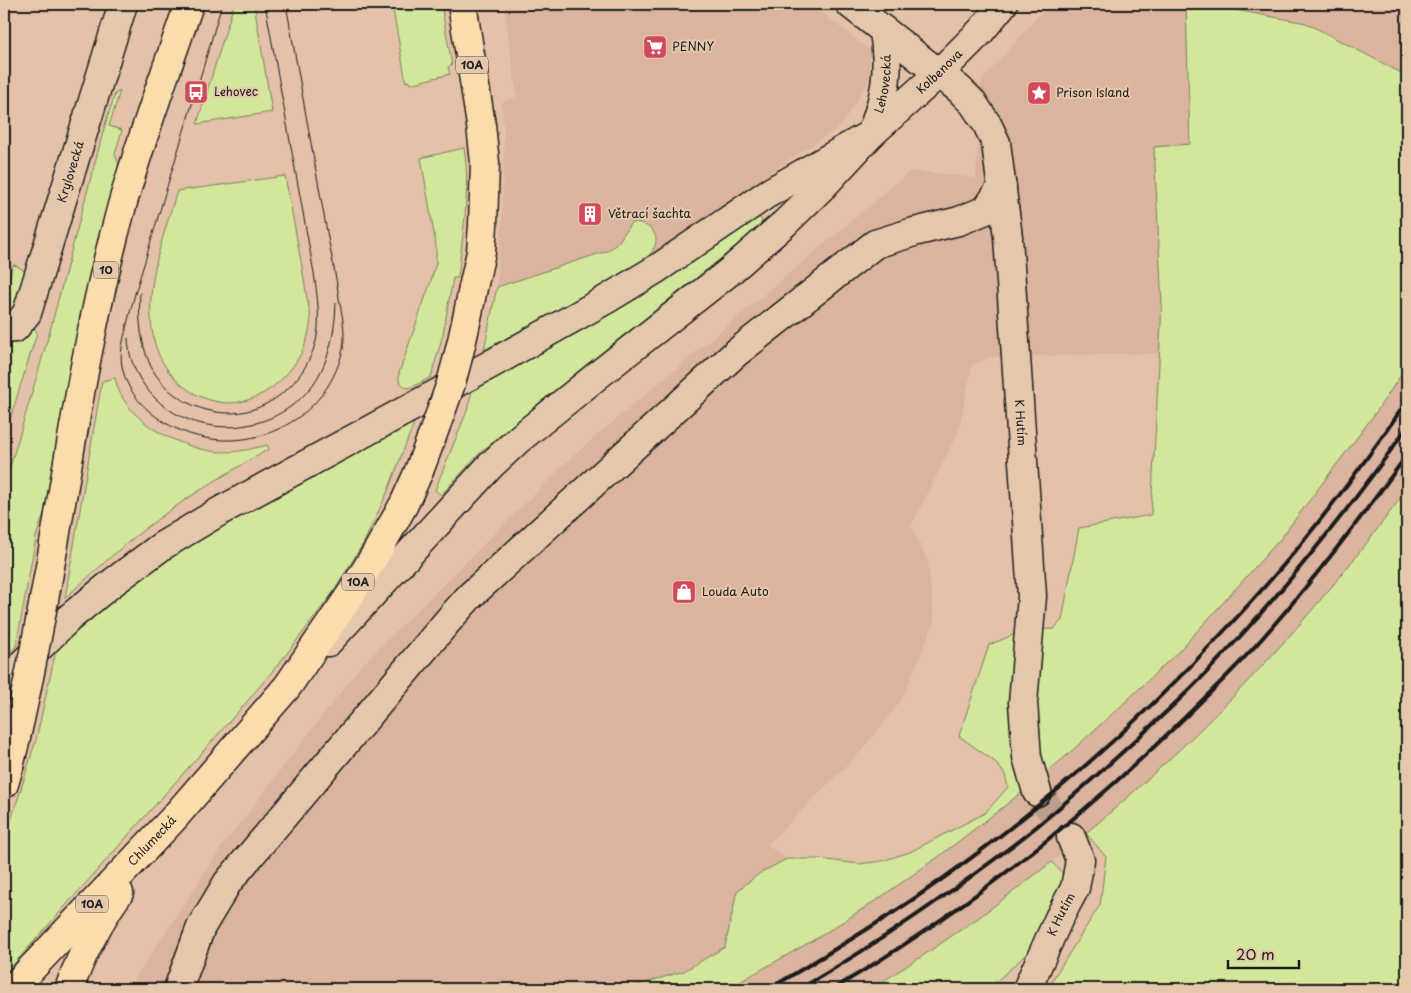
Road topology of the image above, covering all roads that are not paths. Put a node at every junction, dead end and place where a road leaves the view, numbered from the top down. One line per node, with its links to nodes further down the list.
1 (123, 4): 10 (street, Krylovecká)
2 (189, 4): 13 (main road, 10, bridge)
3 (462, 4): 12 (main road, 10A, bridge)
4 (850, 4): 6 (street, Lehovecká)
5 (1003, 4): 7 (street, Kolbenova)
6 (884, 31): 7 (street, Lehovecká); 8 (street, Lehovecká)
7 (938, 74): 8 (street, Kolbenova); 9 (street, K Hutím)
8 (871, 134): 11 (street); 12 (street)
9 (1002, 187): 14 (street, K Hutím); 19 (street)
10 (4, 329)
11 (4, 682)
12 (287, 687): 15 (main road, Chlumecká / 10A)
13 (6, 775)
14 (1037, 792)
15 (173, 820): 17 (main road, Chlumecká / 10A); 18 (main road)
16 (1071, 836): 20 (street, K Hutím)
17 (12, 989)
18 (69, 989)
19 (178, 989)
20 (1027, 989)

